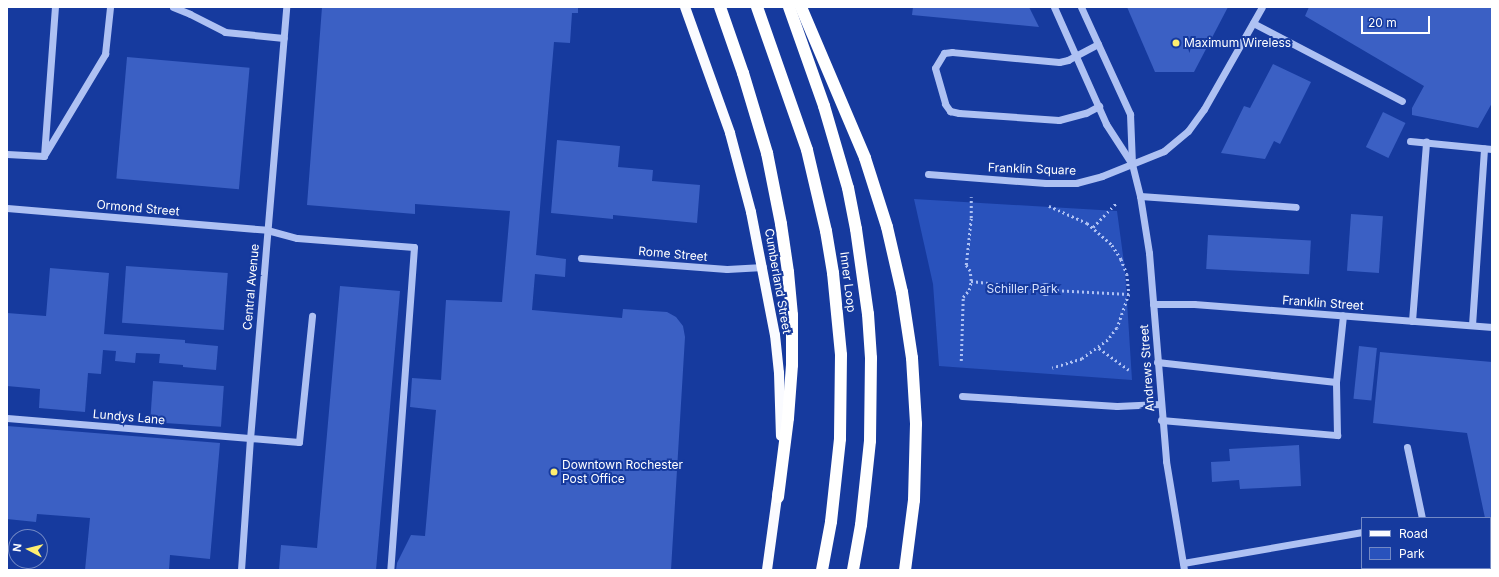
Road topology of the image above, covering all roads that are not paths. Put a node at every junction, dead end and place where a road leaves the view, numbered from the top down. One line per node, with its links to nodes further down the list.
1 (55, 7): 24 (street)
2 (110, 7): 24 (street)
3 (173, 7): 14 (street)
4 (286, 7): 14 (street, Central Avenue)
5 (685, 7): 32 (main road, Cumberland Street)
6 (720, 7): 47 (highway)
7 (757, 7): 54 (highway, Inner Loop)
8 (789, 7): 55 (highway, Inner Loop)
9 (801, 7): 56 (highway)
10 (1054, 7): 16 (street, Andrews Street)
11 (1081, 7): 15 (street, Andrews Street)
12 (1262, 7): 13 (street, Franklin Square)
13 (1254, 23): 17 (street); 25 (street, Franklin Square)
14 (284, 38): 30 (street, Central Avenue)
15 (1098, 44): 16 (street); 25 (street, Andrews Street)
16 (1077, 55): 18 (street, Andrews Street); 18 (street)
17 (1402, 101)
18 (1099, 106): 25 (street, Andrews Street)
19 (1410, 141): 20 (street)
20 (1426, 142): 21 (street); 36 (street)
21 (1484, 148): 22 (street); 37 (street)
22 (1492, 149)
23 (7, 154): 24 (street)
24 (44, 156)
25 (1132, 164): 26 (street, Franklin Square); 27 (street, Andrews Street)
26 (928, 174)
27 (1140, 196): 28 (street); 33 (street, Andrews Street)
28 (1296, 207)
29 (7, 208): 30 (street, Ormond Street)
30 (267, 230): 45 (street, Central Avenue); 52 (street, Ormond Street)
31 (581, 258): 32 (street, Rome Street)
32 (763, 267): 47 (main road, Cumberland Street)
33 (1153, 304): 35 (street, Franklin Street); 39 (street, Andrews Street)
34 (312, 316): 45 (street, Lundys Lane)
35 (1343, 316): 36 (street, Franklin Street); 40 (street)
36 (1412, 321): 37 (street, Franklin Street)
37 (1472, 325): 38 (street, Franklin Street)
38 (1492, 327)
39 (1157, 362): 40 (street); 42 (street, Andrews Street)
40 (1336, 382): 44 (street)
41 (962, 396): 42 (street)
42 (1160, 404): 44 (street, Andrews Street)
43 (7, 418): 45 (street, Lundys Lane)
44 (1161, 420): 50 (street, Andrews Street)
45 (250, 439): 51 (street, Central Avenue)
46 (1407, 447): 48 (street)
47 (778, 497): 53 (main road, Cumberland Street)
48 (1422, 517)
49 (1361, 532): 50 (street)
50 (1184, 567)
51 (241, 570)
52 (390, 570)
53 (767, 570)
54 (822, 570)
55 (853, 570)
56 (905, 570)

